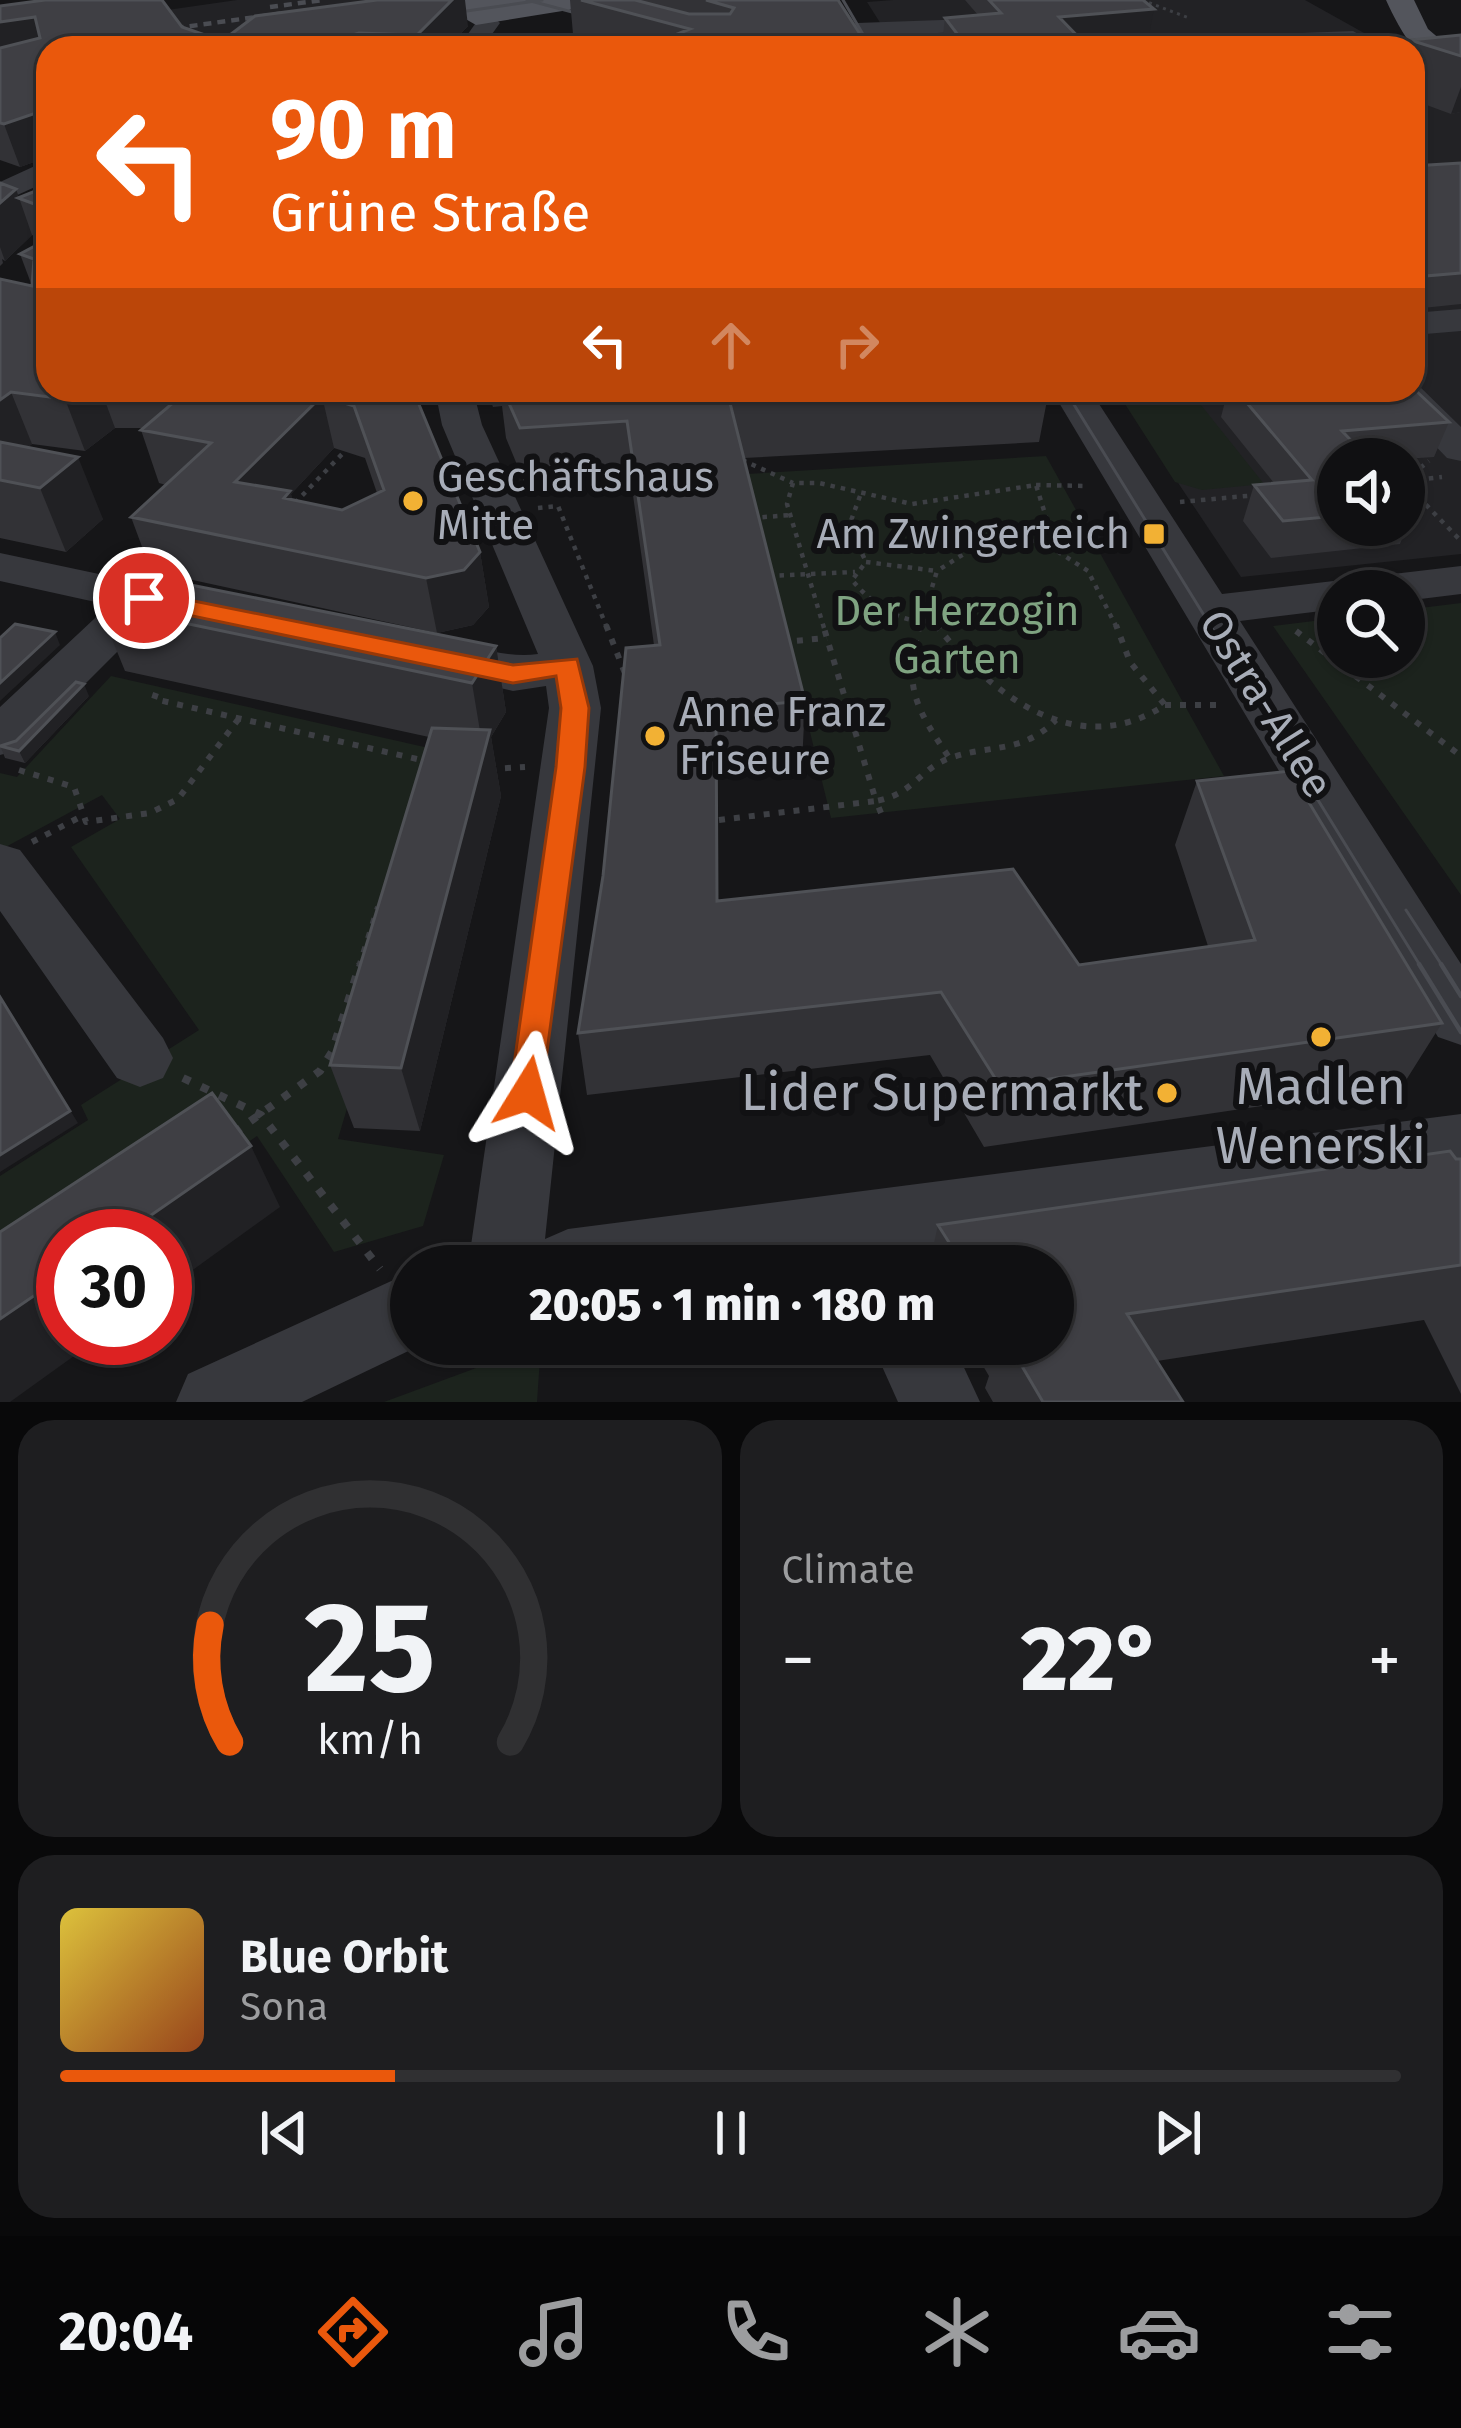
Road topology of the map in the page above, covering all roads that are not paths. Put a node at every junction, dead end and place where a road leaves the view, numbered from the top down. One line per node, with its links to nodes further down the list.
1 (518, 0): 8 (main road)
2 (1370, 0): 3 (main road)
3 (1401, 2): 14 (main road)
4 (541, 3): 6 (main road); 8 (main road)
5 (842, 5): 11 (street)
6 (586, 8)
7 (1218, 12): 13 (street)
8 (479, 15): 10 (street)
9 (970, 26): 12 (street)
10 (479, 36)
11 (860, 36)
12 (887, 36)
13 (1227, 36)
14 (1420, 36)
15 (1425, 40): 16 (main road)
16 (1454, 63)
17 (36, 176): 18 (street)
18 (0, 194)
19 (1461, 320): 20 (street)
20 (1425, 323)
21 (1079, 402): 31 (street, Ostra-Allee)
22 (1409, 402): 25 (street)
23 (446, 410): 24 (street); 34 (street)
24 (507, 423)
25 (1452, 463)
26 (0, 567): 30 (street)
27 (1461, 580): 28 (street)
28 (1425, 584)
29 (1317, 597): 31 (street)
30 (144, 598): 32 (street); 35 (street)
31 (1209, 610): 37 (street, Ostra-Allee)
32 (213, 613)
33 (398, 650): 34 (street)
34 (568, 665): 40 (street)
35 (0, 737)
36 (10, 857): 38 (street)
37 (1461, 1018)
38 (140, 1058)
39 (1461, 1146): 41 (street)
40 (508, 1245)
41 (873, 1245)
42 (390, 1320): 44 (street)
43 (921, 1365): 45 (street)
44 (232, 1398)
45 (940, 1402)

